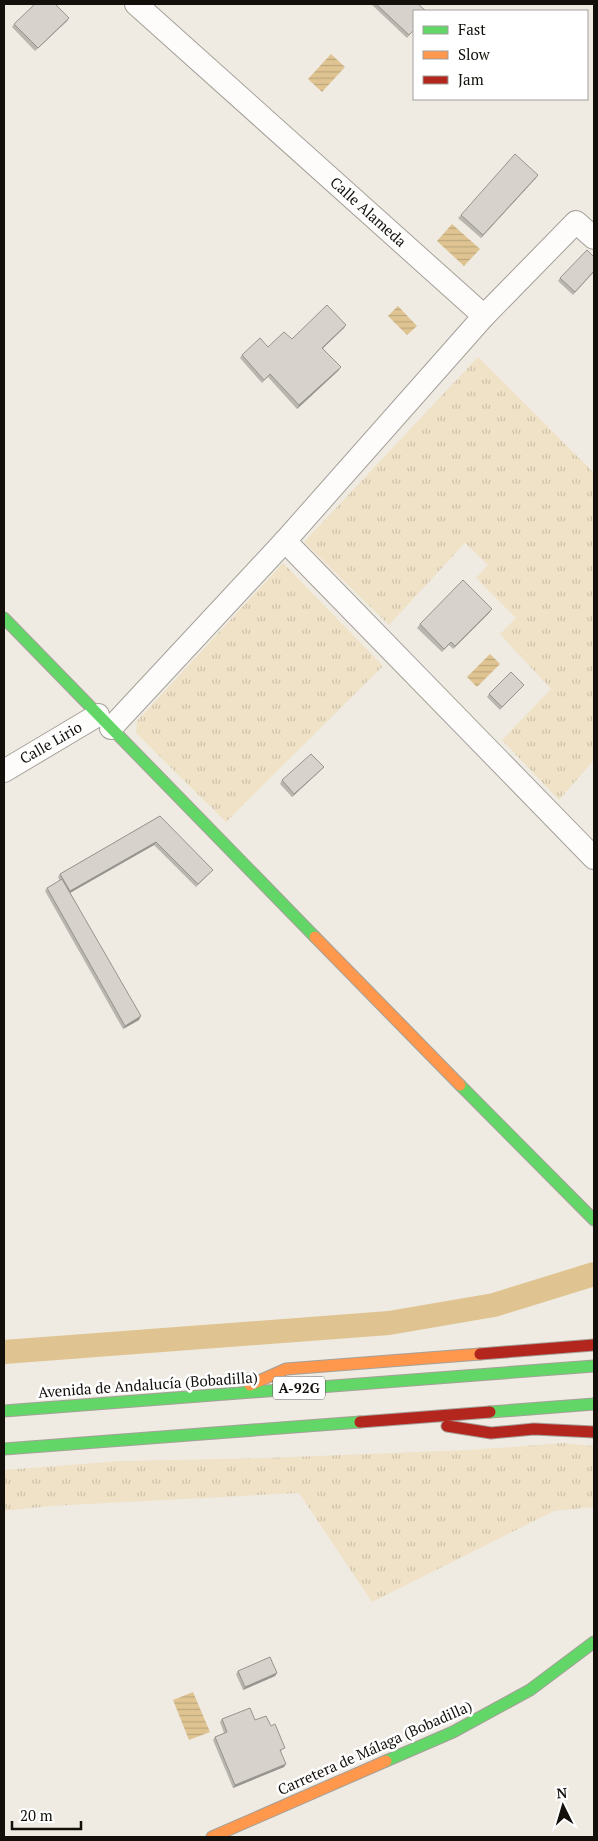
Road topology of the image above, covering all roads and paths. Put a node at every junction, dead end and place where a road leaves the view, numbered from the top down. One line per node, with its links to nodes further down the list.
1 (136, 4): 3 (street, Calle Alameda)
2 (594, 238): 3 (street)
3 (484, 316): 4 (street, Calle Lirio)
4 (285, 541): 6 (street, Calle Lirio); 8 (street)
5 (4, 618): 6 (main road)
6 (104, 722): 7 (street, Calle Lirio); 9 (main road)
7 (4, 770)
8 (594, 858)
9 (594, 1220)
10 (594, 1345): 12 (main road)
11 (594, 1366): 12 (main road, Avenida de Andalucía (Bobadilla) / A-92G)
12 (231, 1394): 14 (main road, Avenida de Andalucía (Bobadilla) / A-92G)
13 (594, 1404): 15 (main road)
14 (4, 1411)
15 (401, 1419): 16 (main road); 17 (main road)
16 (594, 1432)
17 (4, 1449)
18 (594, 1642): 19 (main road, Carretera de Málaga (Bobadilla))
19 (212, 1837)

